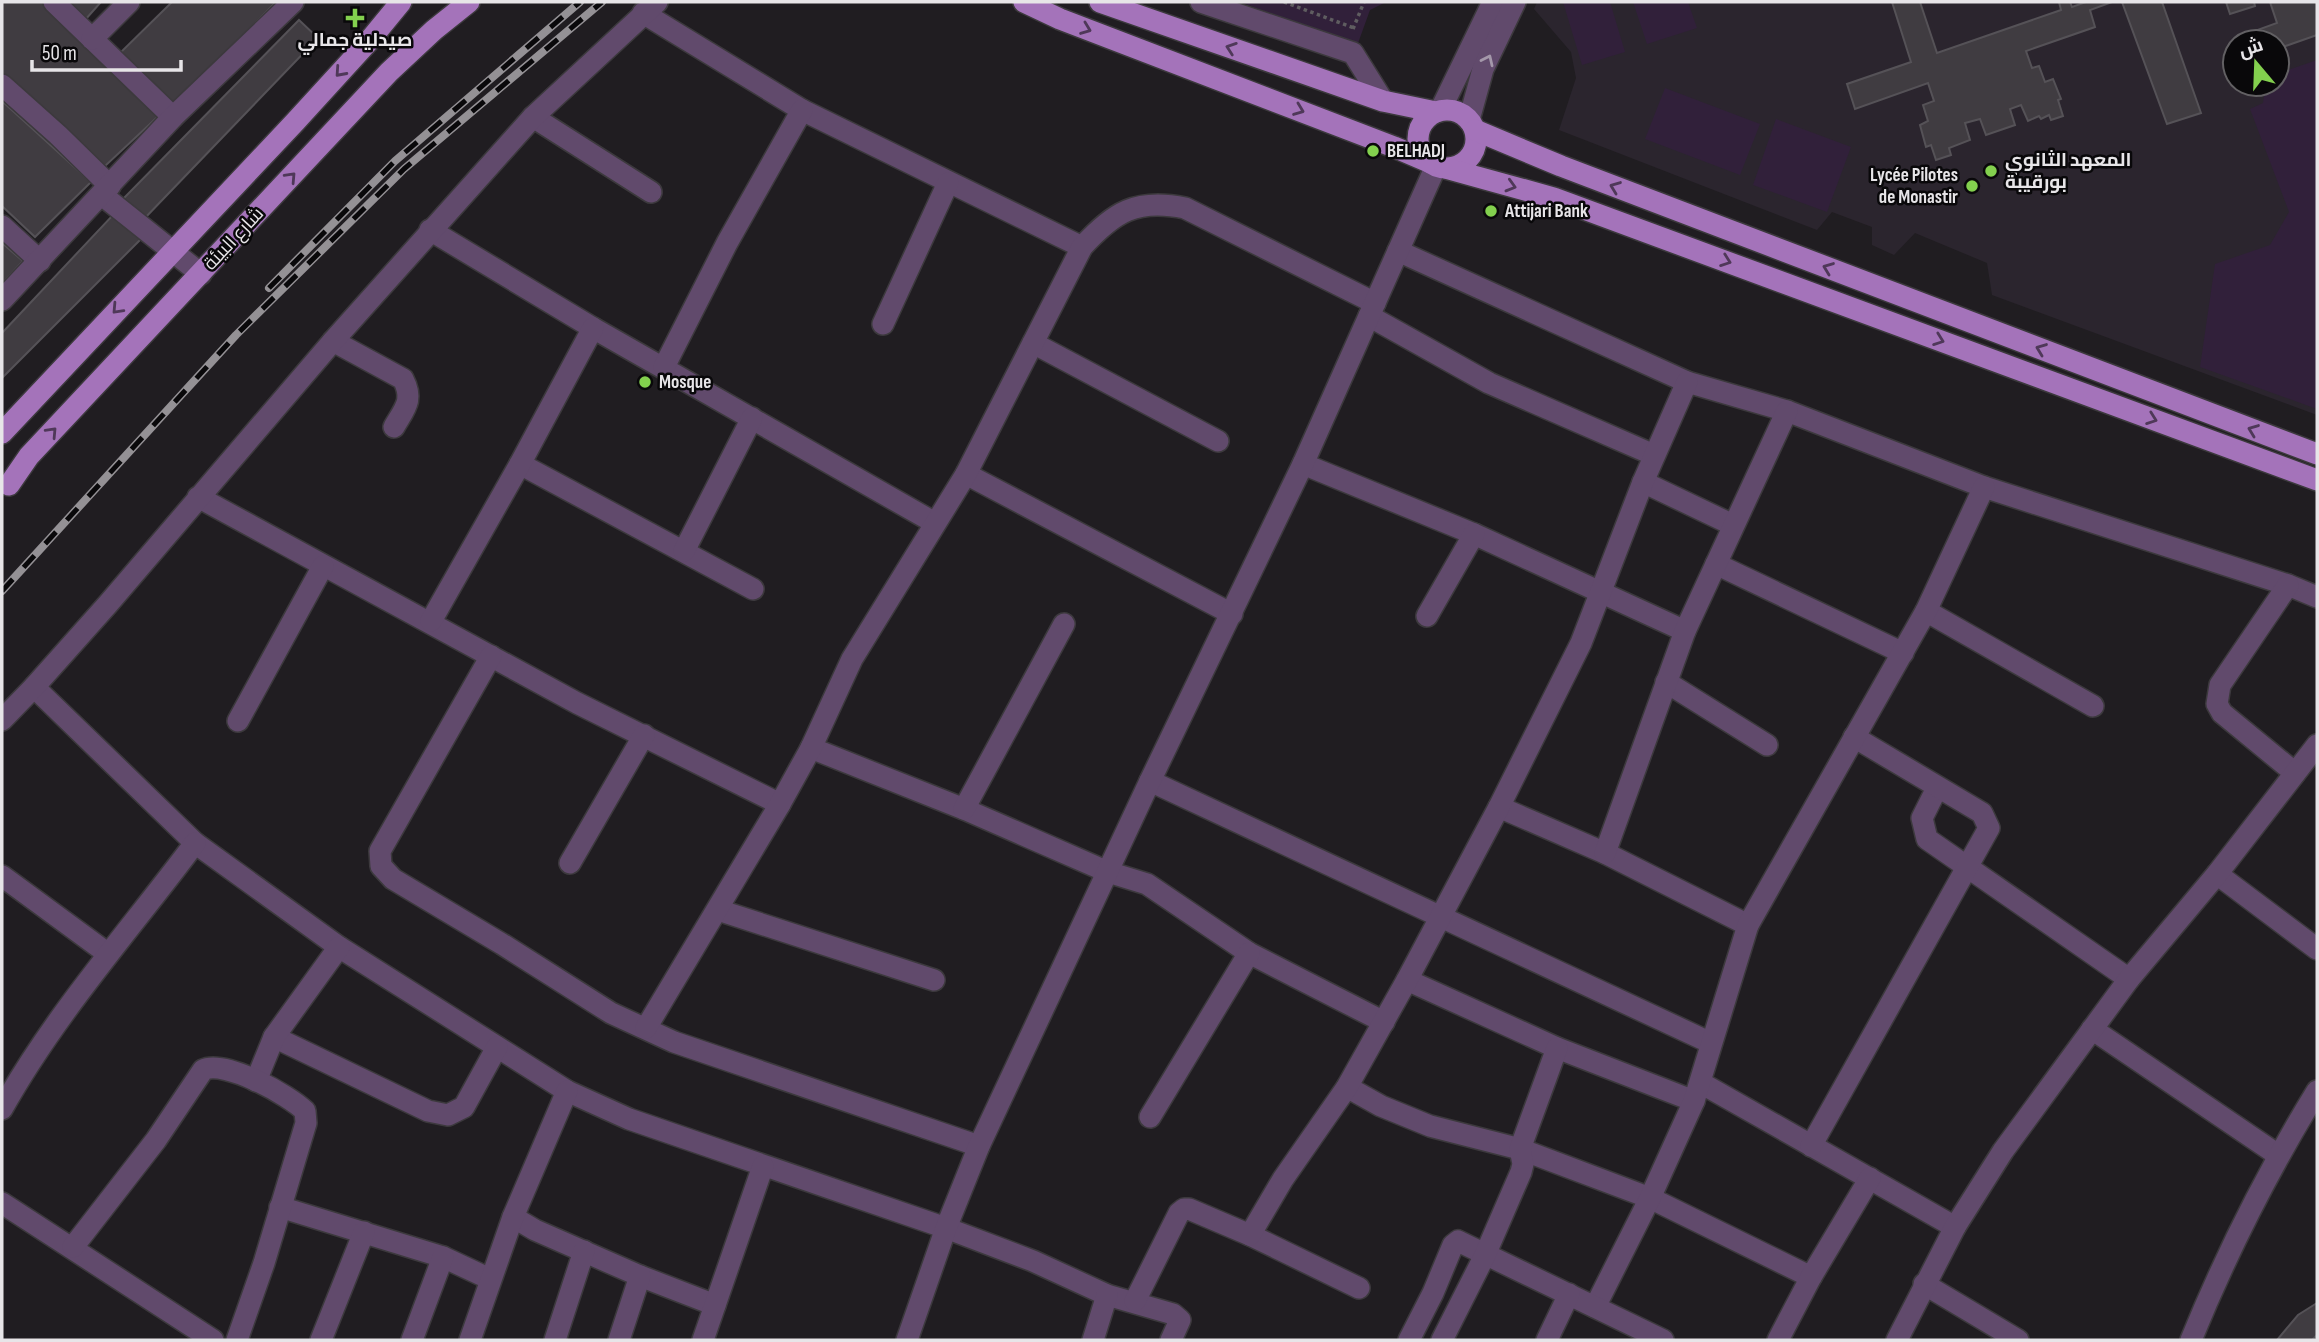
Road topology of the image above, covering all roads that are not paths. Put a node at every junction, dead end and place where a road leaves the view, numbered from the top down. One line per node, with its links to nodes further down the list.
1 (54, 2): 12 (street)
2 (130, 2): 12 (street)
3 (293, 2): 17 (street)
4 (401, 2): 27 (main road, شارع البيئة, one-way to 27)
5 (469, 2): 30 (main road, شارع البيئة, one-way to 5)
6 (1024, 2): 20 (main road, one-way to 20)
7 (1100, 2): 14 (main road, one-way to 7)
8 (1201, 2): 14 (street)
9 (1493, 2): 16 (street)
10 (1516, 2): 19 (street, one-way to 10)
11 (650, 8): 15 (street); 18 (street)
12 (92, 39): 17 (street)
13 (2, 85): 22 (street)
14 (1383, 101): 16 (main road)
15 (802, 110): 21 (street); 39 (street)
16 (1438, 111): 19 (main road); 20 (main road)
17 (173, 117): 22 (street)
18 (533, 117): 23 (street); 25 (street)
19 (1472, 125): 20 (main road); 46 (main road, one-way to 19)
20 (1437, 165): 28 (street); 52 (main road, one-way to 52)
21 (948, 183): 26 (street); 35 (street)
22 (106, 190): 27 (street); 29 (street)
23 (651, 192)
24 (2, 226): 29 (street)
25 (430, 230): 36 (street); 37 (street)
26 (1082, 247): 34 (street); 38 (street)
27 (172, 250): 30 (street); 31 (main road, شارع البيئة)
28 (1398, 251): 34 (street); 40 (street)
29 (40, 261): 32 (street)
30 (201, 274): 33 (main road, شارع البيئة)
31 (142, 283): 33 (main road); 44 (main road, شارع البيئة, one-way to 44)
32 (2, 300)
33 (169, 308): 55 (main road, شارع البيئة, one-way to 33)
34 (1372, 310): 47 (street); 50 (street)
35 (883, 324)
36 (593, 328): 39 (street); 49 (street)
37 (333, 341): 43 (street); 56 (street)
38 (1033, 343): 45 (street); 51 (street)
39 (664, 367): 42 (street)
40 (1687, 382): 41 (street); 47 (street)
41 (1787, 411): 54 (street); 58 (street)
42 (752, 418): 57 (street); 60 (street)
43 (394, 427)
44 (2, 433)
45 (1218, 441)
46 (2317, 454)
47 (1654, 455): 53 (street)
48 (2, 460): 55 (main road)
49 (520, 464): 60 (street); 70 (street)
50 (1303, 464): 59 (street); 68 (street)
51 (966, 474): 57 (street); 68 (street)
52 (2317, 480)
53 (1643, 482): 58 (street); 65 (street)
54 (1984, 487): 63 (street); 67 (street)
55 (5, 491)
56 (198, 497): 62 (street); 76 (street)
57 (935, 523): 84 (street)
58 (1733, 526): 61 (street)
59 (1474, 534): 65 (street); 69 (street)
60 (684, 551): 64 (street)
61 (1716, 564): 72 (street); 73 (street)
62 (323, 566): 70 (street); 79 (street)
63 (2288, 585): 66 (street); 85 (street)
64 (753, 589)
65 (1600, 593): 72 (street); 89 (street)
66 (2317, 597)
67 (1926, 611): 73 (street); 77 (street)
68 (1232, 614): 86 (street)
69 (1427, 616)
70 (431, 621): 74 (street)
71 (1064, 624): 90 (street)
72 (1685, 631): 75 (street)
73 (1903, 653): 81 (street)
74 (491, 656): 80 (street); 109 (street)
75 (1666, 682): 82 (street); 92 (street)
76 (34, 687): 78 (street); 91 (street)
77 (2093, 706)
78 (2, 720)
79 (238, 721)
80 (645, 735): 88 (street); 93 (street)
81 (1854, 737): 87 (street); 100 (street)
82 (1767, 745)
83 (2317, 745): 85 (street)
84 (811, 748): 88 (street); 90 (street)
85 (2295, 773): 96 (street)
86 (1150, 782): 95 (street); 99 (street)
87 (1937, 788): 94 (street); 94 (street)
88 (780, 804): 98 (street)
89 (1499, 807): 92 (street); 99 (street)
90 (964, 809): 95 (street)
91 (195, 843): 101 (street); 103 (street)
92 (1605, 853): 100 (street)
93 (570, 863)
94 (1968, 867): 105 (street); 123 (street)
95 (1108, 872): 104 (street); 122 (street)
96 (2217, 874): 102 (street); 105 (street)
97 (2, 876): 103 (street)
98 (718, 910): 106 (street); 109 (street)
99 (1440, 916): 107 (street); 112 (street)
100 (1748, 925): 112 (street)
101 (339, 947): 111 (street); 113 (street)
102 (2317, 949)
103 (107, 953): 120 (street)
104 (1249, 953): 108 (street); 121 (street)
105 (2129, 979): 110 (street)
106 (934, 980)
107 (1407, 980): 108 (street); 114 (street)
108 (1384, 1023): 116 (street)
109 (646, 1028): 122 (street)
110 (2092, 1029): 125 (street); 132 (street)
111 (274, 1037): 113 (street); 115 (street)
112 (1710, 1043): 119 (street)
113 (497, 1047): 117 (street)
114 (1557, 1048): 119 (street); 124 (street)
115 (256, 1081): 130 (street); 136 (street)
116 (1347, 1087): 124 (street); 135 (street)
117 (567, 1091): 126 (street); 131 (street)
118 (2317, 1091): 125 (street)
119 (1698, 1092): 123 (street); 128 (street)
120 (2, 1109)
121 (1150, 1117)
122 (979, 1146): 133 (street)
123 (1811, 1146): 127 (street)
124 (1520, 1149): 128 (street); 138 (street)
125 (2278, 1155): 168 (street)
126 (763, 1166): 133 (street); 148 (street)
127 (1870, 1178): 132 (street); 141 (street)
128 (1650, 1198): 141 (street); 149 (street)
129 (2, 1203): 136 (street)
130 (280, 1207): 134 (street); 151 (street)
131 (513, 1217): 137 (street); 142 (street)
132 (1955, 1227): 143 (street)
133 (946, 1228): 146 (street); 158 (street)
134 (363, 1232): 139 (street); 152 (street)
135 (1251, 1235): 144 (street); 147 (street)
136 (73, 1247): 150 (street)
137 (584, 1251): 140 (street); 155 (street)
138 (1485, 1255): 145 (street); 161 (street); 162 (street)
139 (443, 1258): 142 (street); 153 (street)
140 (640, 1276): 148 (street); 156 (street)
141 (1811, 1277): 165 (street)
142 (490, 1279): 154 (street)
143 (1924, 1283): 166 (street); 167 (street)
144 (1359, 1288)
145 (1569, 1294): 149 (street); 163 (street)
146 (1107, 1295): 147 (street); 159 (street)
147 (1135, 1301): 160 (street)
148 (715, 1305): 157 (street)
149 (1595, 1307): 164 (street)
150 (213, 1340)
151 (237, 1340)
152 (321, 1340)
153 (412, 1340)
154 (470, 1340)
155 (555, 1340)
156 (619, 1340)
157 (703, 1340)
158 (907, 1340)
159 (1093, 1340)
160 (1171, 1340)
161 (1409, 1340)
162 (1442, 1340)
163 (1547, 1340)
164 (1663, 1340)
165 (1778, 1340)
166 (1897, 1340)
167 (2018, 1340)
168 (2191, 1340)

